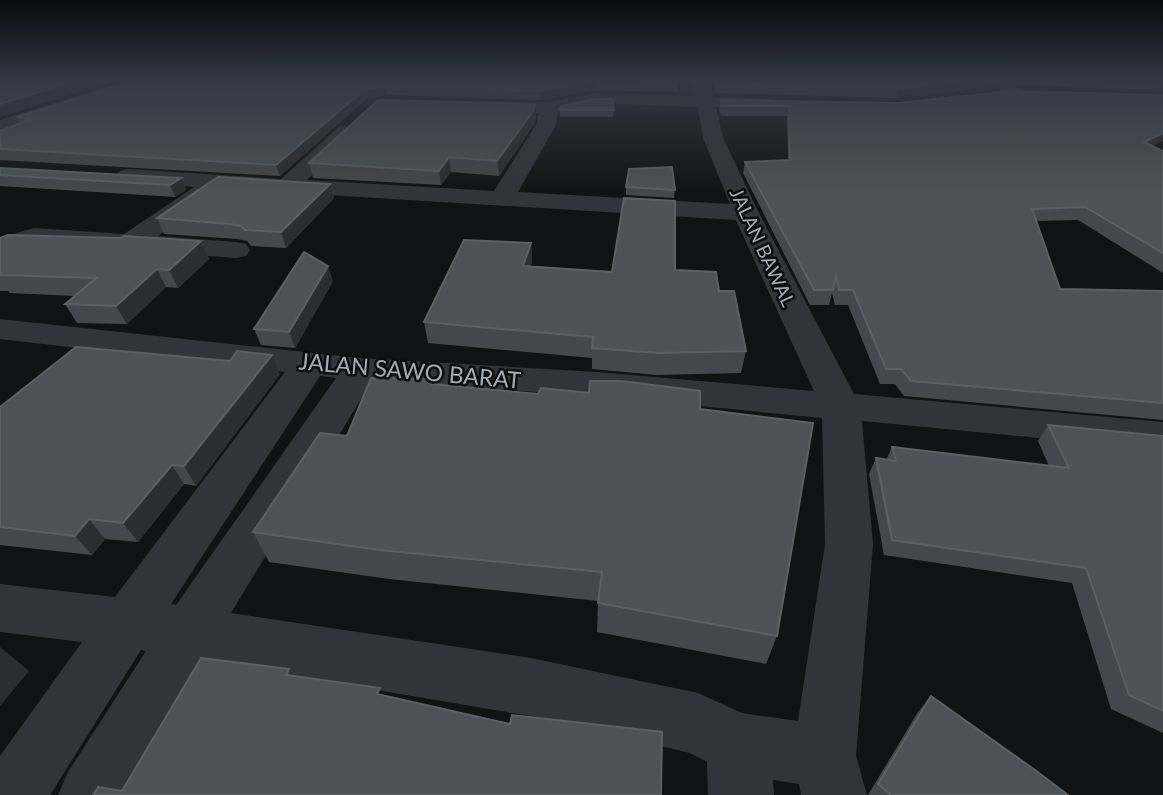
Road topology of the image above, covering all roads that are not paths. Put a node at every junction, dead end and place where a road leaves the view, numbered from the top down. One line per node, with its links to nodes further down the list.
1 (28, 117): 5 (street)
2 (362, 117): 8 (street)
3 (547, 117): 9 (street)
4 (709, 117): 10 (street, JALAN BAWAL)
5 (0, 126)
6 (104, 175): 7 (street)
7 (218, 182): 8 (street); 11 (street)
8 (287, 186): 9 (street)
9 (502, 198): 10 (street)
10 (730, 212): 17 (street, JALAN BAWAL)
11 (130, 243): 12 (street); 13 (street)
12 (0, 249)
13 (236, 250)
14 (0, 329): 15 (street, JALAN SAWO BARAT)
15 (311, 362): 16 (street, JALAN SAWO BARAT); 20 (street)
16 (360, 369): 17 (street, JALAN SAWO BARAT); 21 (street)
17 (833, 406): 18 (street, JALAN SAWO BARAT); 22 (street)
18 (1163, 436)
19 (0, 608): 20 (street)
20 (128, 623): 21 (street); 23 (street)
21 (189, 633): 22 (street); 24 (street)
22 (782, 765)
23 (12, 795)
24 (91, 795)

